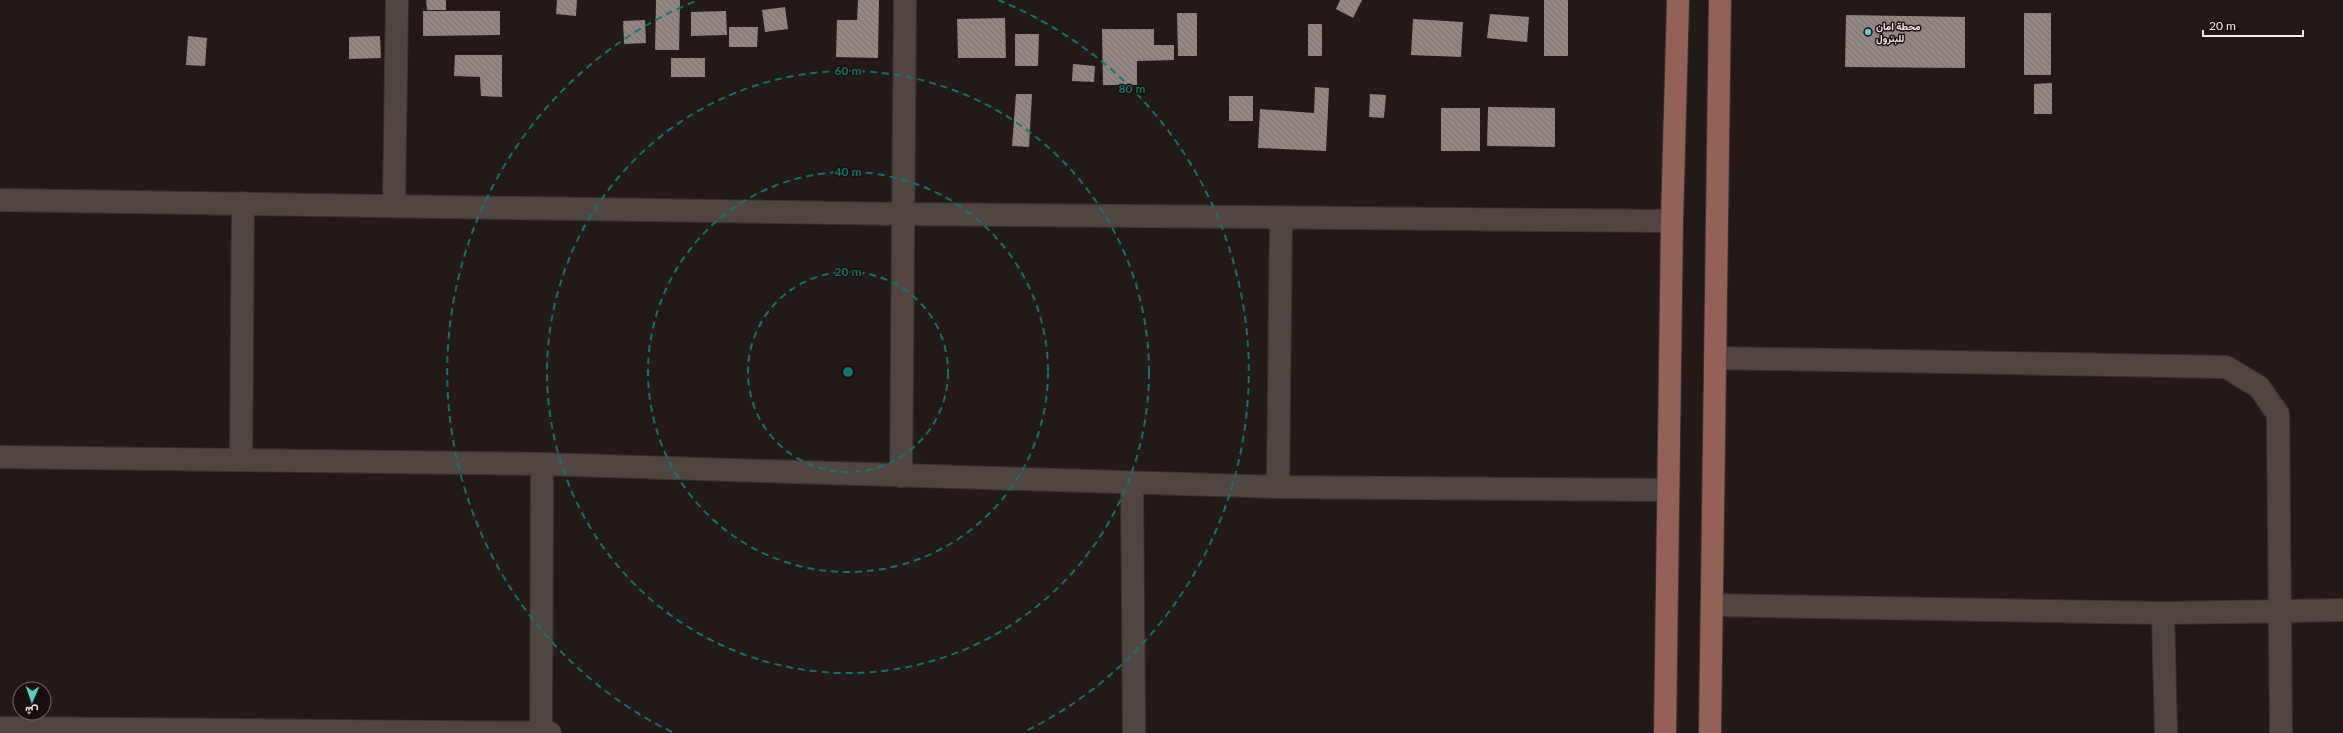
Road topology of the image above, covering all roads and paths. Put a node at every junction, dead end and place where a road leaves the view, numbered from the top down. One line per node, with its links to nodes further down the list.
1 (397, 0): 7 (street)
2 (905, 0): 8 (street)
3 (1678, 0): 10 (main road)
4 (1720, 0): 11 (main road)
5 (0, 200): 6 (street)
6 (242, 203): 7 (street); 13 (street)
7 (394, 206): 8 (street)
8 (903, 214): 9 (street); 15 (street)
9 (1281, 218): 10 (street); 17 (street)
10 (1672, 221): 18 (main road)
11 (1715, 358): 19 (main road); 21 (street)
12 (0, 457): 13 (street)
13 (241, 460): 14 (street)
14 (542, 464): 15 (street); 24 (street)
15 (901, 476): 16 (street)
16 (1132, 483): 17 (street); 26 (street)
17 (1278, 487): 18 (street)
18 (1668, 490): 27 (main road)
19 (1712, 606): 22 (street); 28 (main road)
20 (2343, 610): 21 (street)
21 (2281, 612): 22 (street); 30 (street)
22 (2163, 613): 29 (street)
23 (0, 728): 24 (street)
24 (540, 733): 25 (street)
25 (550, 733)
26 (1134, 733)
27 (1665, 733)
28 (1710, 733)
29 (2166, 733)
30 (2282, 733)

